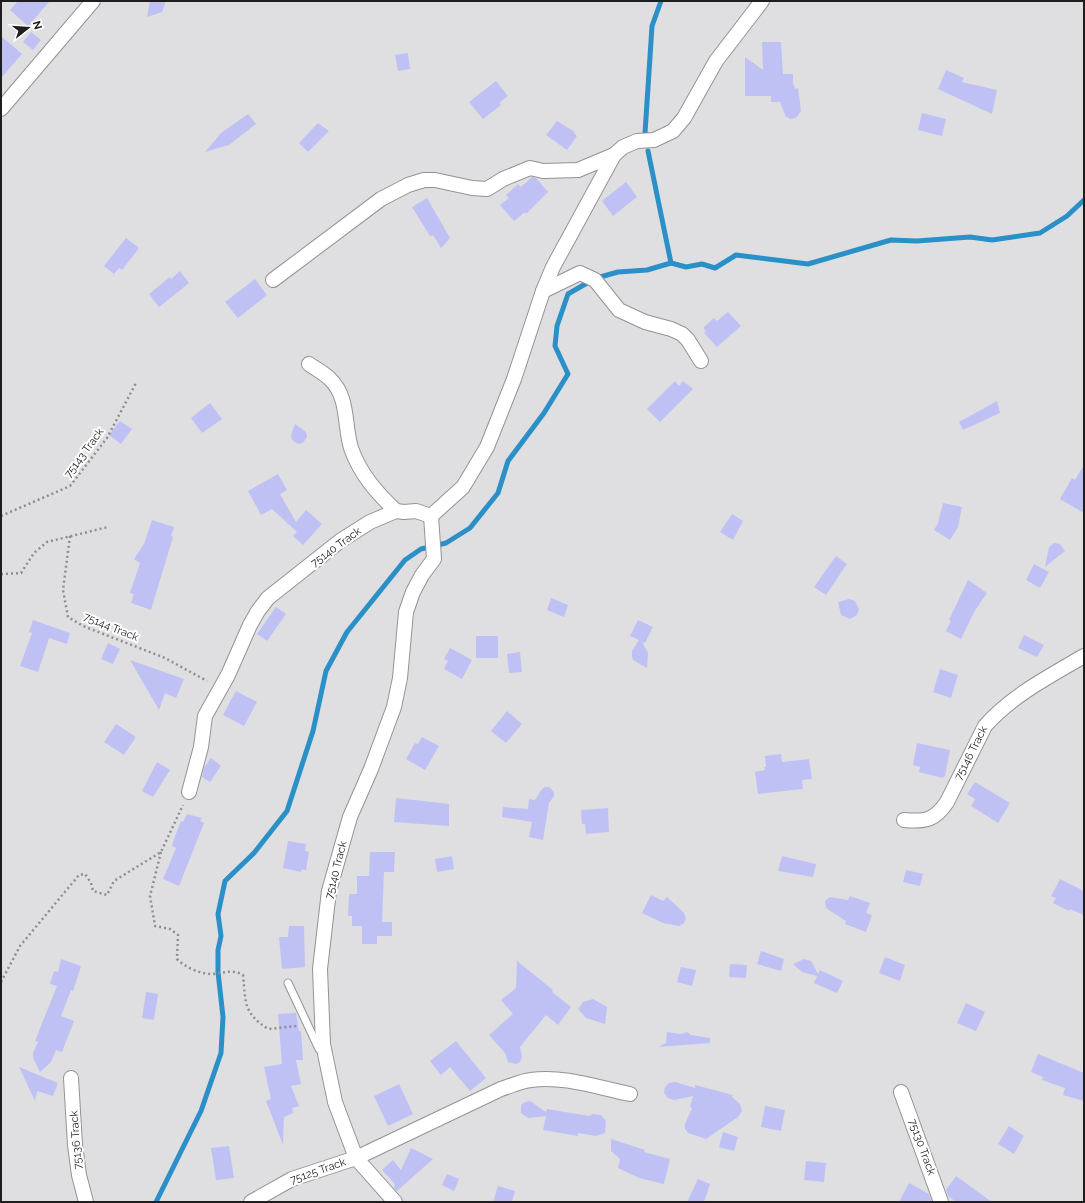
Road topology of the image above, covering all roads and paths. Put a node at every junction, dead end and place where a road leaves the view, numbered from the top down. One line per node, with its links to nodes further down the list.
1 (94, 1): 3 (street)
2 (762, 1): 4 (street)
3 (1, 109)
4 (614, 155): 5 (street); 6 (street)
5 (273, 280)
6 (543, 291): 7 (street); 12 (street)
7 (700, 361)
8 (309, 364): 10 (street)
9 (136, 383): 11 (path, 75143 Track)
10 (396, 511): 12 (street, 75140 Track); 17 (street, 75140 Track)
11 (1, 516)
12 (431, 516): 24 (street, 75140 Track)
13 (108, 527): 14 (path)
14 (70, 536): 15 (path); 17 (path, 75144 Track)
15 (1, 574)
16 (1084, 656): 19 (street, 75146 Track)
17 (220, 690): 18 (street, 75140 Track)
18 (189, 792): 20 (path)
19 (904, 820)
20 (161, 852): 21 (path); 23 (path)
21 (1, 982)
22 (288, 983): 23 (lane)
23 (309, 1026): 24 (lane)
24 (328, 1069): 28 (street, 75140 Track)
25 (71, 1078): 29 (street, 75136 Track)
26 (902, 1092): 32 (street, 75130 Track)
27 (630, 1094): 28 (street)
28 (356, 1158): 30 (street, 75125 Track); 31 (street, 75125 Track)
29 (86, 1202)
30 (251, 1202)
31 (394, 1202)
32 (941, 1202)

